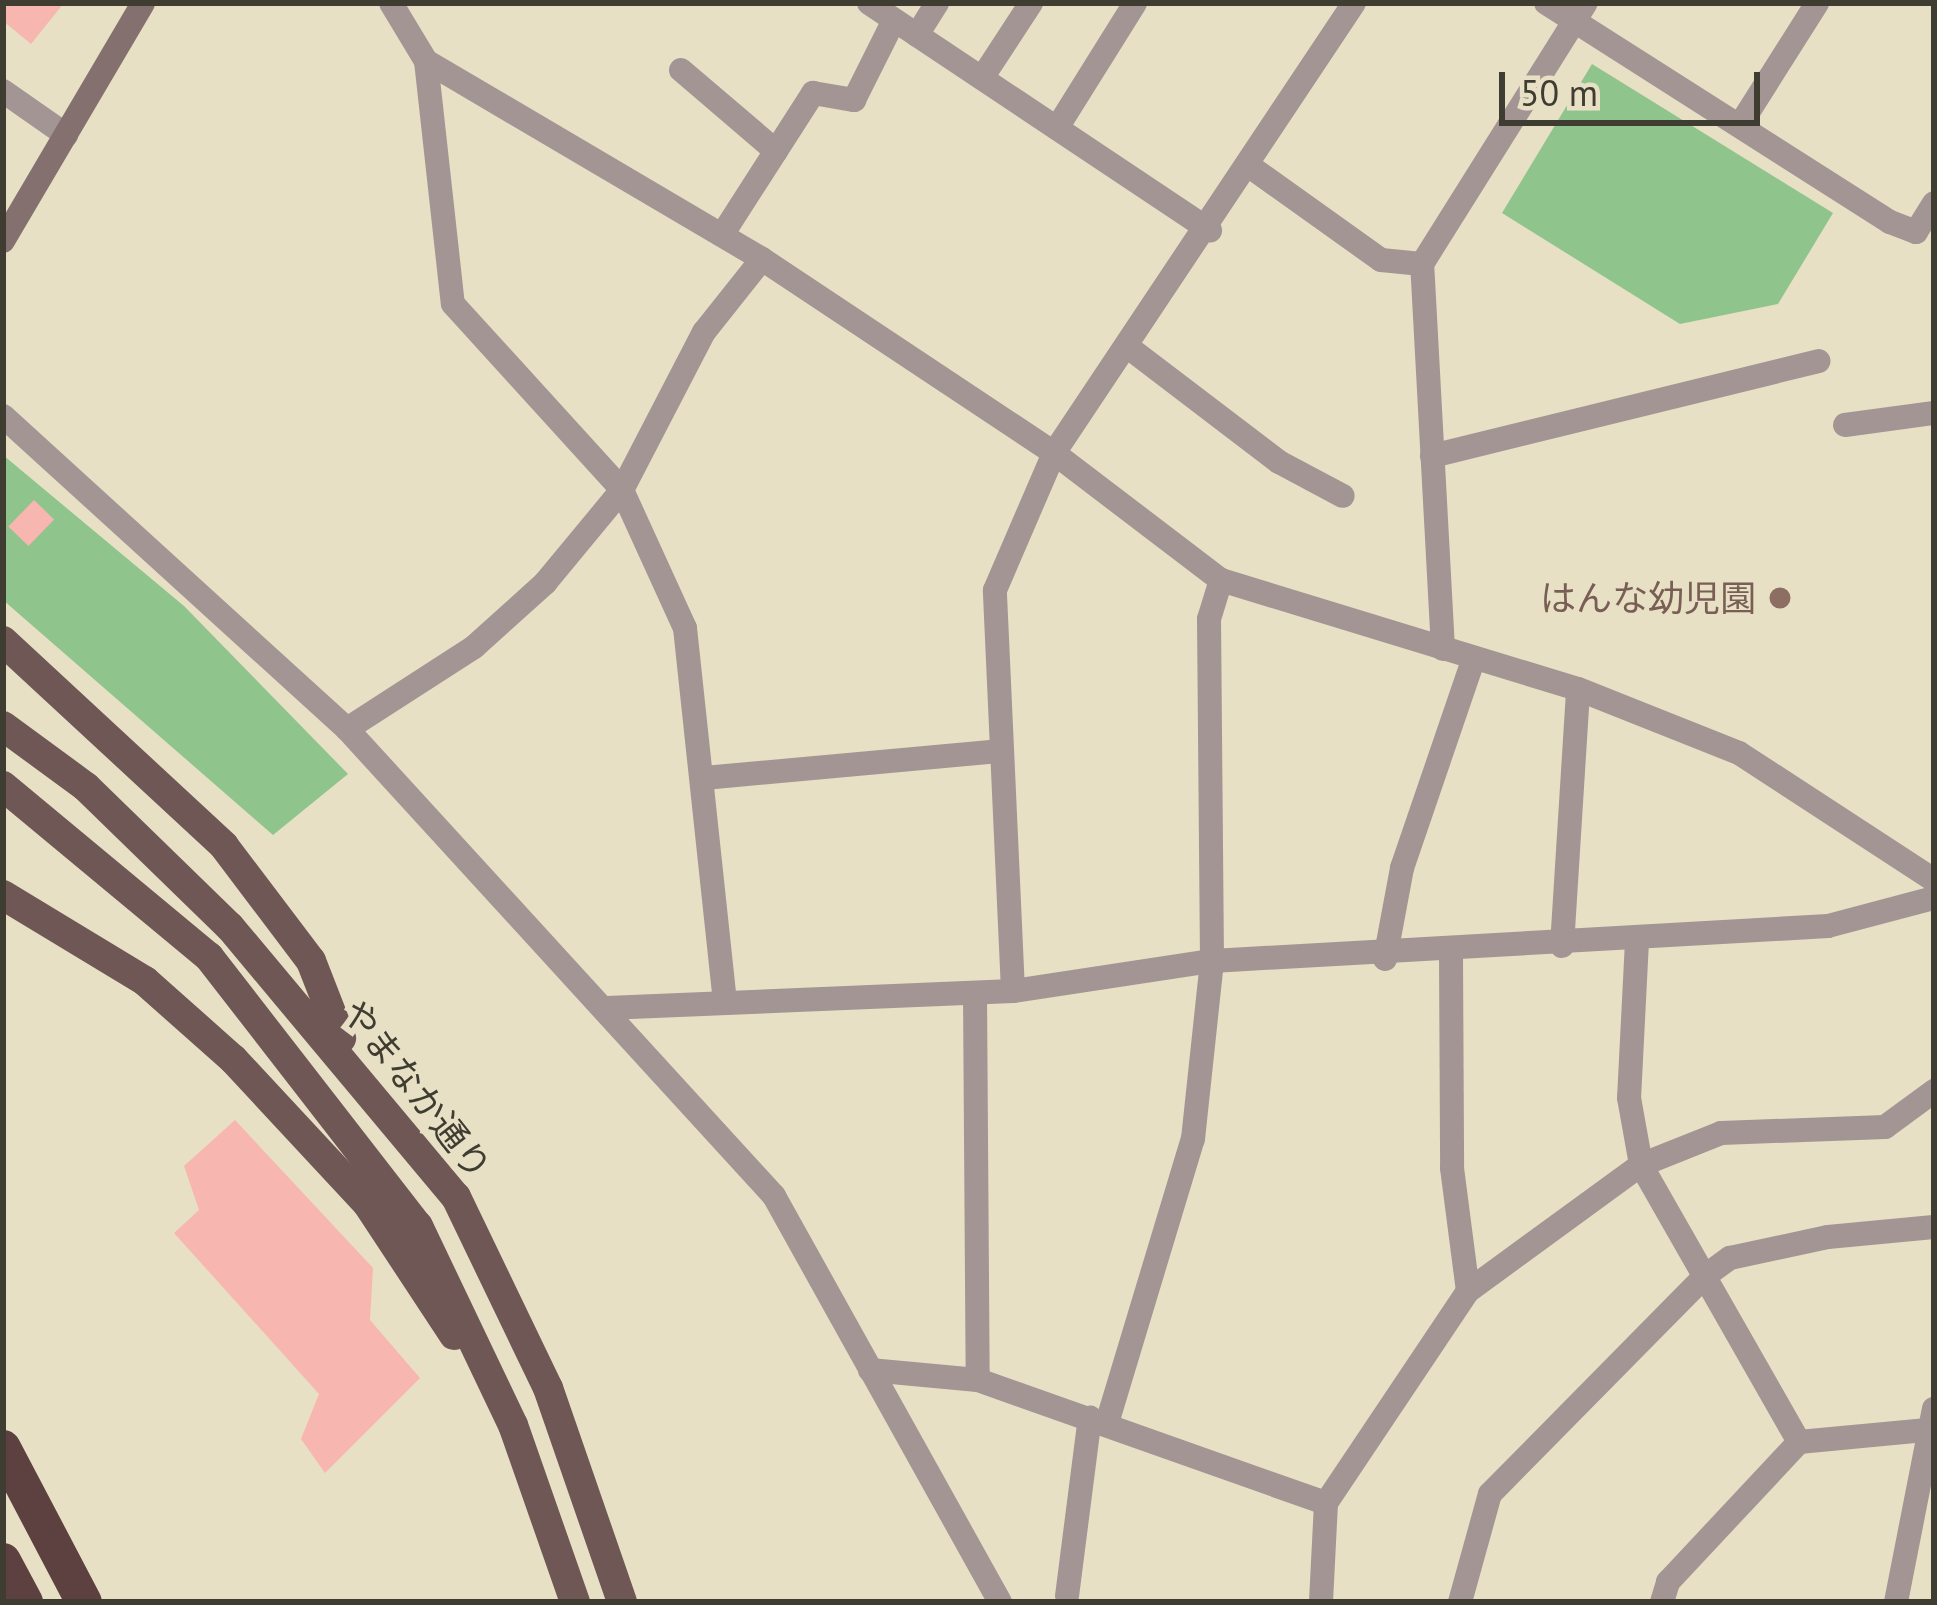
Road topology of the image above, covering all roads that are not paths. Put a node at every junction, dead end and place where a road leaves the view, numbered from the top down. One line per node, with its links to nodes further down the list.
1 (143, 3): 19 (main road)
2 (391, 3): 13 (street)
3 (869, 3): 11 (street)
4 (937, 3): 12 (street)
5 (1030, 3): 15 (street)
6 (1136, 3): 18 (street)
7 (1354, 3): 21 (street)
8 (1546, 3): 10 (street)
9 (1817, 3): 17 (street)
10 (1580, 12): 17 (street); 27 (street)
11 (895, 20): 12 (street); 20 (street)
12 (917, 35): 15 (street)
13 (426, 61): 24 (street); 35 (street)
14 (681, 70): 20 (street)
15 (982, 78): 18 (street)
16 (3, 91): 19 (street)
17 (1740, 125): 22 (street)
18 (1057, 128): 23 (street)
19 (66, 135): 25 (main road)
20 (776, 151): 24 (street)
21 (1252, 168): 23 (street); 27 (street)
22 (1934, 203)
23 (1210, 230): 28 (street)
24 (722, 235): 26 (street)
25 (3, 242)
26 (763, 260): 33 (street); 35 (street)
27 (1422, 264): 34 (street)
28 (1128, 347): 33 (street); 36 (street)
29 (1818, 361): 34 (street)
30 (1934, 413): 32 (street)
31 (3, 416): 43 (street)
32 (1845, 425)
33 (1054, 453): 37 (street); 44 (street)
34 (1432, 456): 39 (street)
35 (622, 490): 43 (street); 45 (street)
36 (1342, 496)
37 (1221, 580): 39 (street); 54 (street)
38 (3, 641): 59 (main road)
39 (1442, 649): 40 (street)
40 (1474, 658): 41 (street); 53 (street)
41 (1578, 689): 47 (street); 51 (street)
42 (3, 726): 59 (main road, やまなか通り)
43 (346, 729): 58 (street)
44 (999, 751): 45 (street); 55 (street)
45 (704, 778): 57 (street)
46 (3, 786): 69 (main road)
47 (1934, 880)
48 (3, 895): 69 (main road)
49 (1934, 898): 50 (street)
50 (1637, 940): 51 (street); 61 (street)
51 (1562, 946): 52 (street)
52 (1451, 954): 53 (street); 64 (street)
53 (1385, 959): 54 (street)
54 (1212, 961): 55 (street); 67 (street)
55 (1013, 991): 56 (street)
56 (975, 993): 57 (street); 66 (street)
57 (725, 1003): 58 (street)
58 (607, 1008): 65 (street)
59 (347, 1054): 80 (main road, やまなか通り)
60 (1934, 1091): 61 (street)
61 (1641, 1165): 63 (street); 64 (street)
62 (1934, 1227): 63 (street)
63 (1706, 1276): 70 (street); 83 (street)
64 (1468, 1291): 72 (street)
65 (870, 1370): 66 (street); 81 (street)
66 (978, 1380): 67 (street)
67 (1099, 1420): 72 (street); 75 (street)
68 (1930, 1420): 70 (street); 85 (street)
69 (513, 1425): 79 (main road)
70 (1799, 1442): 84 (street)
71 (3, 1448): 73 (highway)
72 (1327, 1503): 82 (street)
73 (43, 1519): 77 (highway); 78 (highway)
74 (3, 1561): 76 (highway)
75 (1066, 1600)
76 (25, 1602)
77 (84, 1602)
78 (95, 1602)
79 (575, 1602)
80 (622, 1602)
81 (1000, 1602)
82 (1321, 1602)
83 (1460, 1602)
84 (1662, 1602)
85 (1896, 1602)

